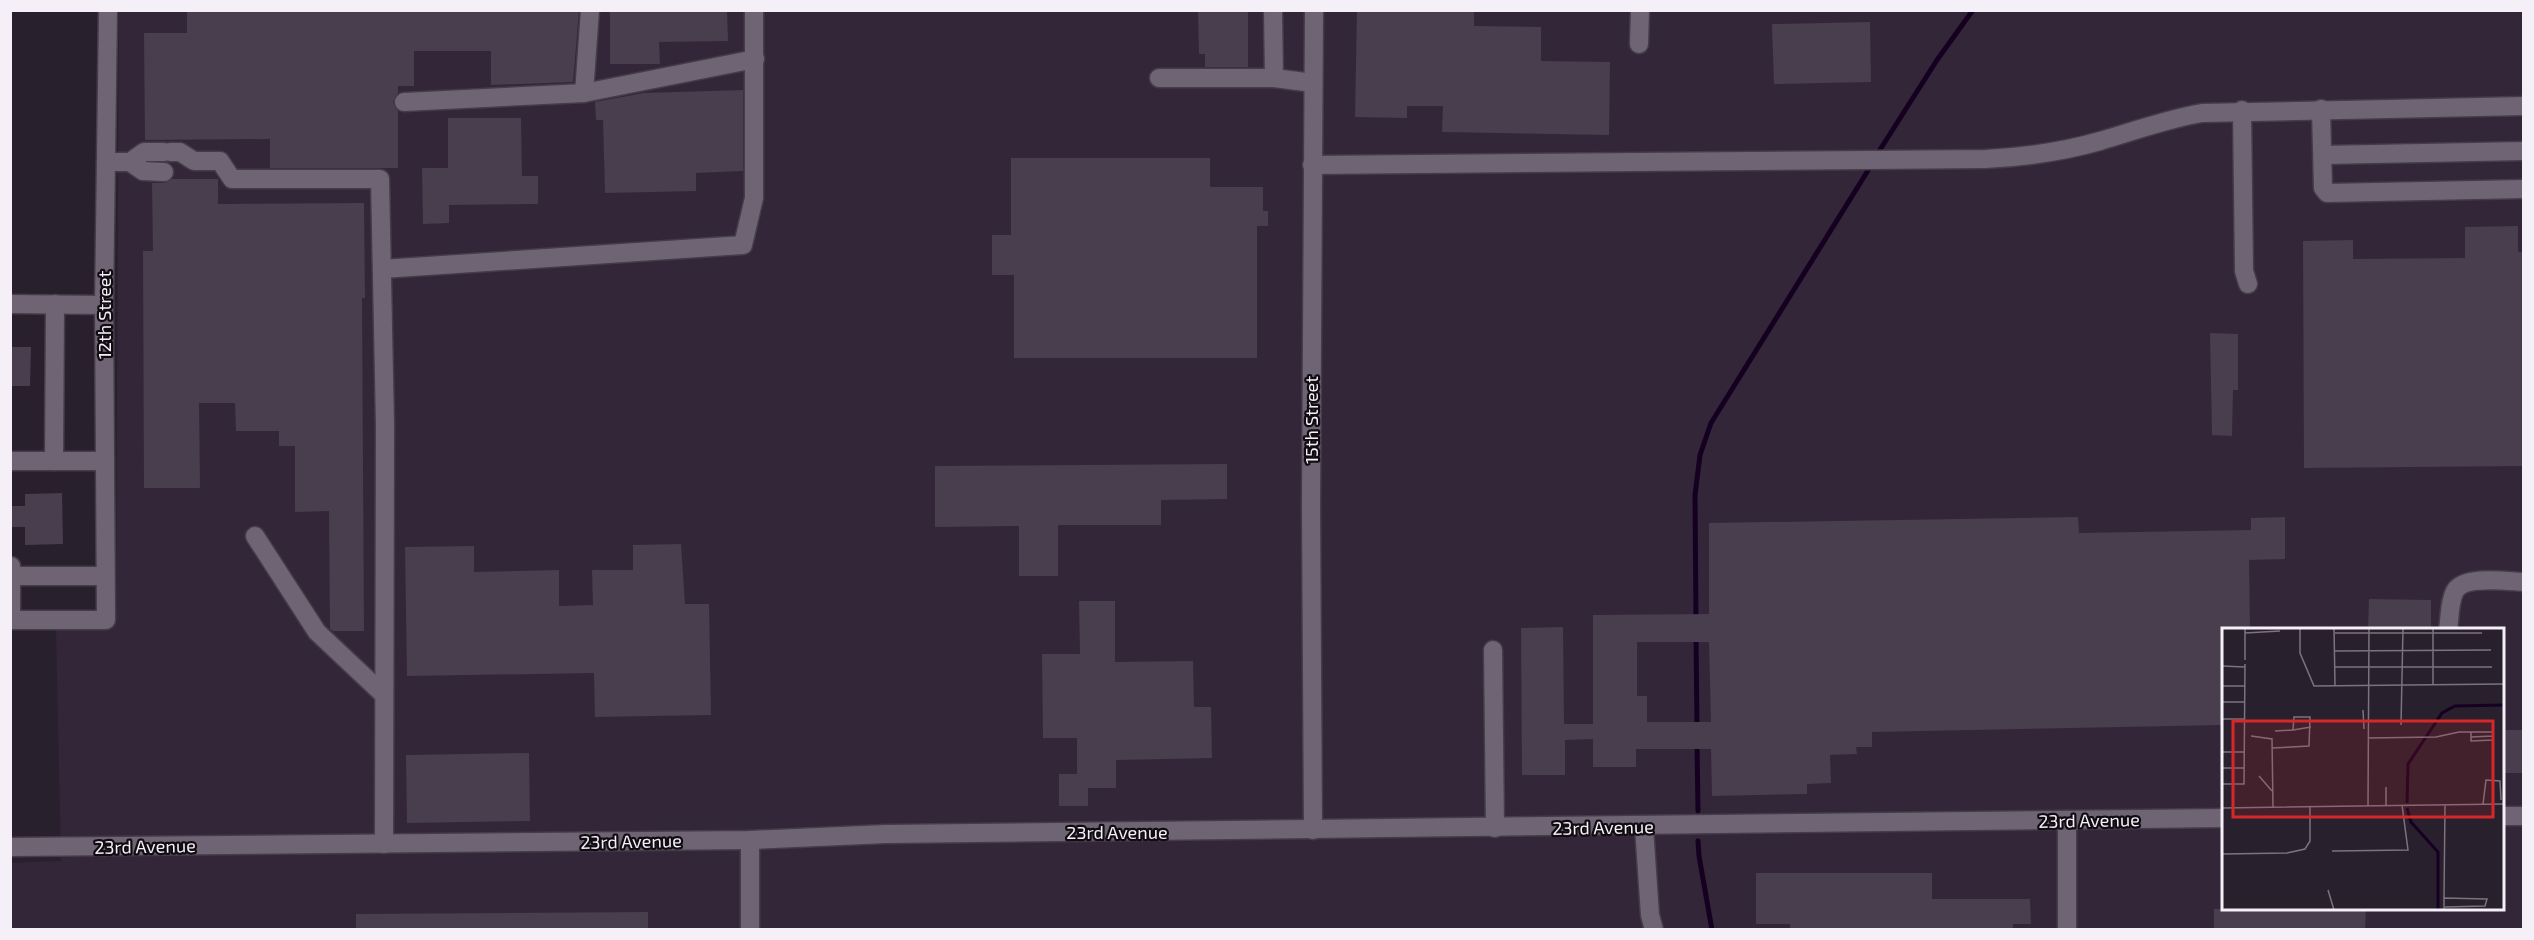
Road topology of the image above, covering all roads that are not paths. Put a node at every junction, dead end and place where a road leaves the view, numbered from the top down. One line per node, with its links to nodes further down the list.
1 (108, 10): 20 (street, 12th Street)
2 (590, 10): 12 (street)
3 (754, 10): 8 (street)
4 (1273, 10): 10 (street)
5 (1640, 10): 7 (street)
6 (1310, 11): 11 (street, 15th Street)
7 (1639, 44)
8 (755, 59): 12 (street); 24 (street)
9 (1159, 78): 10 (street)
10 (1274, 78): 11 (street)
11 (1313, 83): 22 (street, 15th Street)
12 (584, 93): 13 (street)
13 (404, 102)
14 (2523, 106): 15 (street)
15 (2321, 109): 16 (street); 18 (street)
16 (2242, 110): 22 (street); 25 (street)
17 (2523, 151): 18 (street)
18 (2323, 155): 23 (street)
19 (194, 161): 21 (street); 21 (street); 24 (street)
20 (106, 162): 21 (street); 28 (street, 12th Street)
21 (130, 162)
22 (1312, 165): 47 (street, 15th Street)
23 (2523, 189)
24 (382, 269): 40 (street)
25 (2248, 284)
26 (10, 304): 27 (street)
27 (55, 304): 28 (street); 30 (street)
28 (104, 305): 31 (street, 12th Street)
29 (10, 461): 30 (street)
30 (54, 461): 31 (street)
31 (105, 461): 35 (street, 12th Street)
32 (255, 536): 40 (street)
33 (10, 564): 34 (street)
34 (11, 576): 35 (street); 37 (street)
35 (105, 576): 37 (street, 12th Street)
36 (2523, 582): 38 (street)
37 (11, 620)
38 (2448, 628)
39 (1493, 650): 46 (street)
40 (383, 694): 49 (street)
41 (2504, 816): 42 (street)
42 (2523, 816)
43 (2222, 818): 44 (street, 23rd Avenue)
44 (2067, 820): 45 (street, 23rd Avenue); 53 (street)
45 (1644, 827): 46 (street, 23rd Avenue); 52 (street)
46 (1495, 828): 47 (street, 23rd Avenue)
47 (1313, 830): 48 (street, 23rd Avenue)
48 (750, 840): 49 (street, 23rd Avenue); 51 (street)
49 (384, 844): 50 (street, 23rd Avenue)
50 (10, 847)
51 (750, 930)
52 (1654, 930)
53 (2067, 930)

